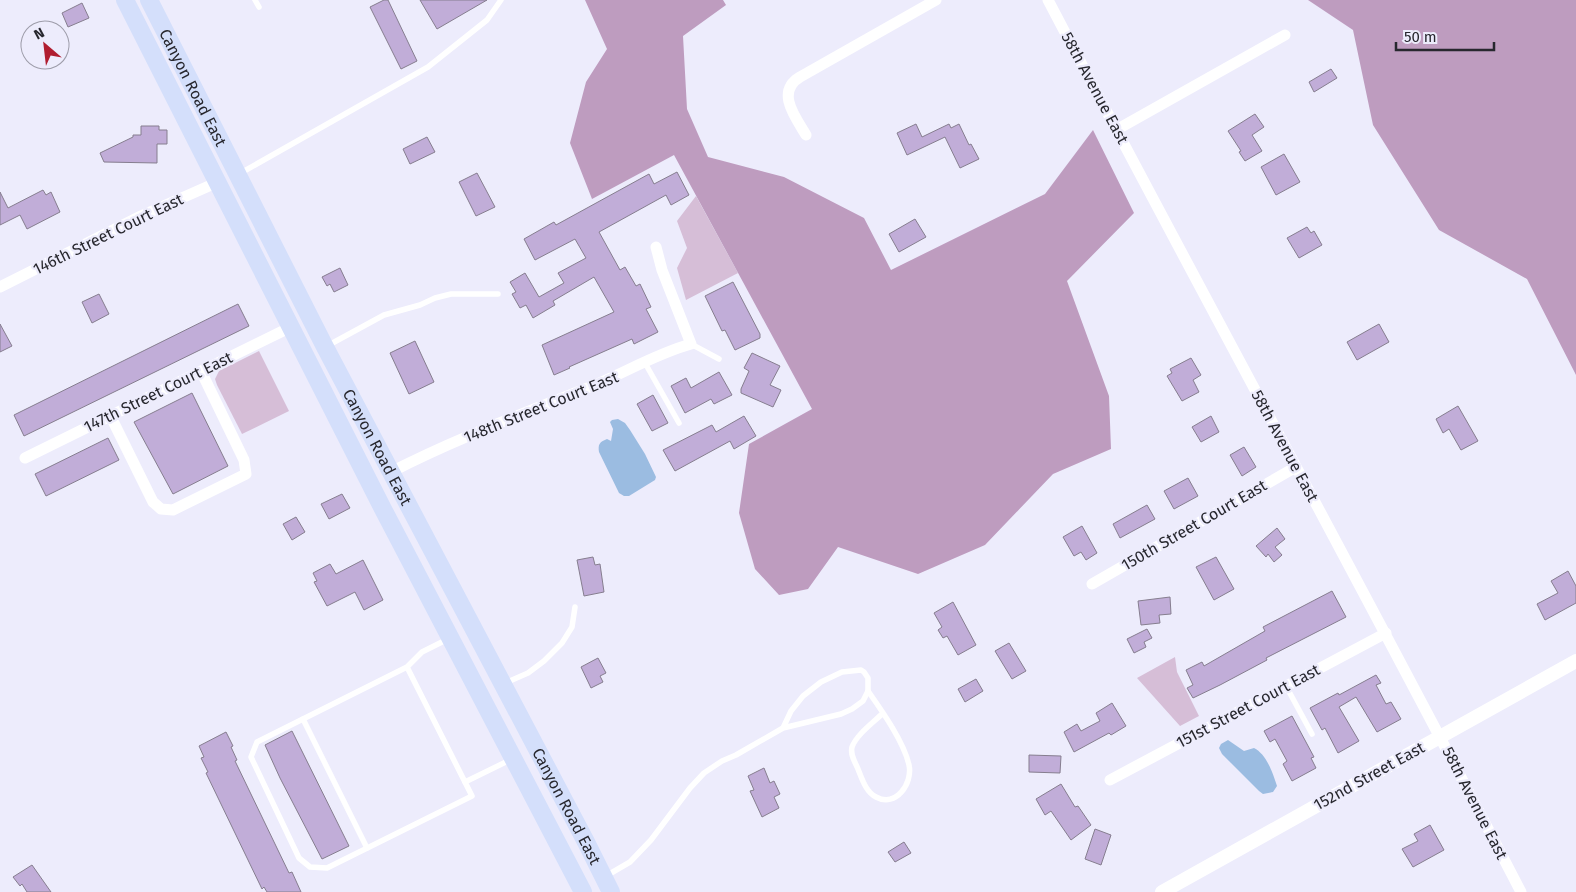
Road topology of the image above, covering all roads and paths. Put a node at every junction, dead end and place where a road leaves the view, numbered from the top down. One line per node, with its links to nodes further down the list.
1 (125, 0): 12 (main road, Canyon Road East)
2 (149, 0): 11 (main road, Canyon Road East)
3 (255, 0): 7 (lane)
4 (501, 0): 11 (lane)
5 (936, 0): 10 (street)
6 (1048, 0): 9 (street, 58th Avenue East)
7 (259, 7)
8 (1285, 35): 9 (street)
9 (1116, 130): 25 (street, 58th Avenue East)
10 (806, 135)
11 (238, 175): 18 (main road, Canyon Road East)
12 (218, 182): 14 (street, 146th Street Court East); 16 (main road, Canyon Road East)
13 (656, 247): 17 (street)
14 (0, 287)
15 (498, 294): 18 (lane)
16 (291, 327): 21 (street, 147th Street Court East); 27 (main road, Canyon Road East)
17 (691, 344): 19 (lane); 20 (street, 148th Street Court East)
18 (325, 347): 26 (main road, Canyon Road East)
19 (718, 359)
20 (645, 363): 23 (lane); 26 (street, 148th Street Court East)
21 (202, 370): 22 (street, 147th Street Court East); 22 (street)
22 (110, 415): 24 (street, 147th Street Court East)
23 (679, 423)
24 (25, 458)
25 (1296, 467): 29 (street, 150th Street Court East); 31 (street, 58th Avenue East)
26 (391, 472): 28 (main road, Canyon Road East)
27 (384, 511): 28 (main road); 32 (main road, Canyon Road East)
28 (448, 580): 35 (main road, Canyon Road East)
29 (1092, 584)
30 (575, 607): 35 (lane)
31 (1386, 633): 36 (street, 151st Street Court East); 42 (street, 58th Avenue East)
32 (450, 638): 34 (lane); 43 (main road, Canyon Road East)
33 (1576, 660): 42 (street, 152nd Street East)
34 (407, 667): 39 (lane); 45 (lane)
35 (503, 684): 47 (main road, Canyon Road East)
36 (1286, 686): 41 (lane); 44 (street, 151st Street Court East)
37 (868, 692): 38 (lane); 40 (lane); 40 (lane)
38 (883, 713): 38 (lane)
39 (303, 719): 46 (lane); 46 (lane)
40 (783, 728): 47 (lane)
41 (1312, 734)
42 (1440, 736): 49 (street, 152nd Street East); 50 (street, 58th Avenue East)
43 (512, 758): 45 (lane); 48 (main road, Canyon Road East)
44 (1110, 780)
45 (465, 782): 46 (lane)
46 (367, 848)
47 (608, 884)
48 (583, 892)
49 (1162, 892)
50 (1521, 892)

